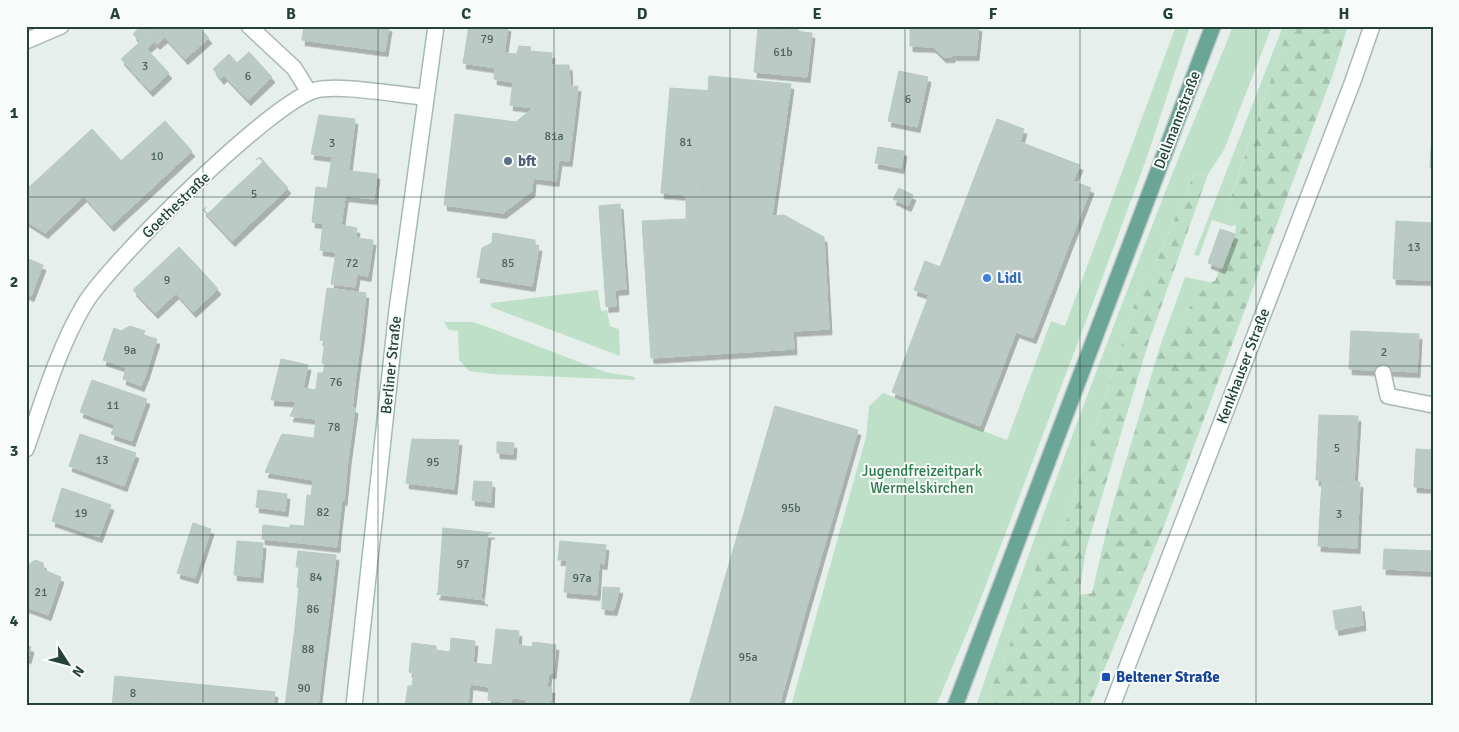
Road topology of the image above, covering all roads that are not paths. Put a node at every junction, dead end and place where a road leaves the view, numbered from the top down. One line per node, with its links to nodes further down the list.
1 (61, 26): 6 (street)
2 (249, 26): 7 (street)
3 (436, 26): 8 (street, Berliner Straße)
4 (1213, 26): 13 (main road, Dellmannstraße)
5 (1372, 26): 14 (street, Kenkhauser Straße)
6 (26, 41)
7 (310, 92): 8 (street, Goethestraße); 11 (street, Goethestraße)
8 (426, 98): 12 (street, Berliner Straße)
9 (1384, 373): 10 (street)
10 (1433, 405)
11 (26, 449)
12 (354, 706)
13 (955, 706)
14 (1112, 706)

